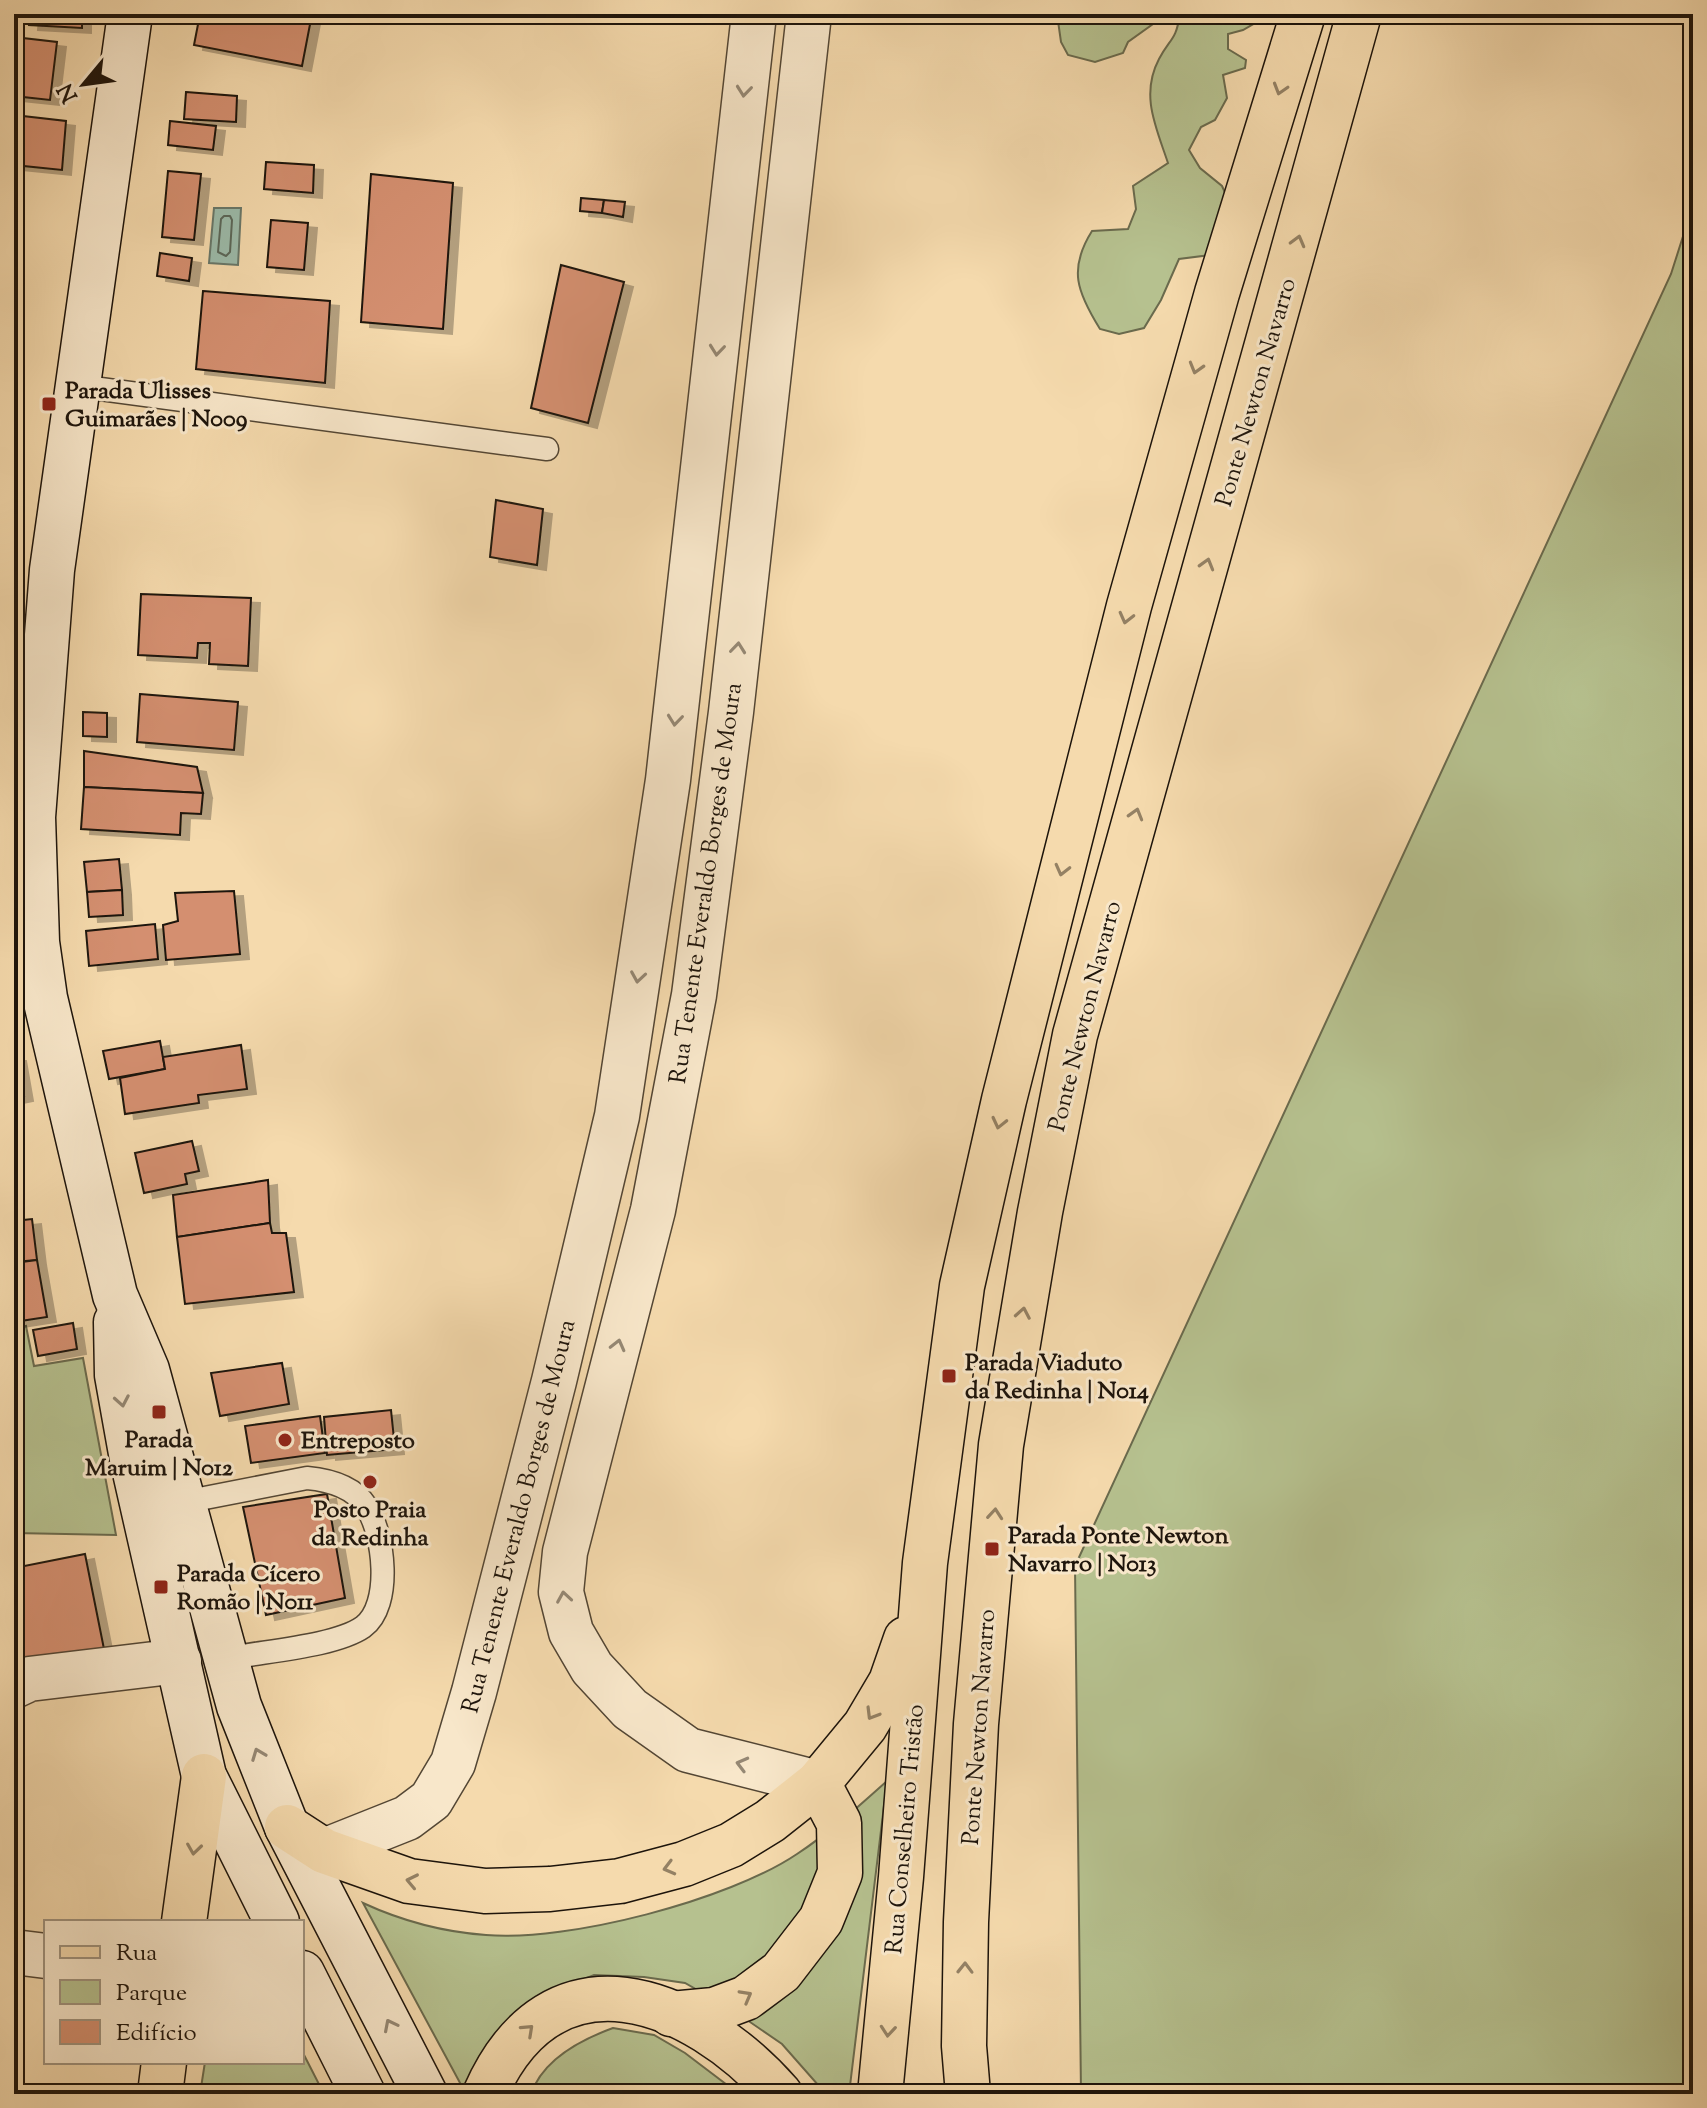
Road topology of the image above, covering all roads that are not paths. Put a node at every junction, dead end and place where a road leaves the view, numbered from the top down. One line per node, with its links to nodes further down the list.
1 (130, 14): 8 (street)
2 (754, 14): 19 (street, Rua Tenente Everaldo Borges de Moura, one-way to 19)
3 (809, 14): 16 (street, Rua Tenente Everaldo Borges de Moura, one-way to 3)
4 (1359, 14): 7 (main road, Ponte Newton Navarro, one-way to 4)
5 (1303, 15): 6 (main road, one-way to 6)
6 (1217, 293): 7 (main road); 12 (main road, one-way to 12)
7 (1277, 316): 26 (main road, Ponte Newton Navarro, one-way to 7)
8 (78, 386): 9 (lane); 10 (street)
9 (547, 449)
10 (115, 1295): 11 (street); 14 (street, one-way to 14)
11 (184, 1502): 13 (street); 13 (lane)
12 (925, 1563): 16 (main road, one-way to 16); 33 (main road, Rua Conselheiro Tristão, one-way to 33)
13 (225, 1659): 18 (street, one-way to 13)
14 (179, 1661): 15 (street); 17 (street)
15 (14, 1686)
16 (818, 1783): 19 (main road, one-way to 19); 25 (main road, one-way to 16)
17 (209, 1787): 20 (main road, one-way to 20); 21 (street)
18 (287, 1827): 19 (main road); 30 (street, one-way to 18)
19 (324, 1851)
20 (184, 1920)
21 (276, 1920)
22 (14, 1952): 23 (street)
23 (44, 1956)
24 (304, 1977): 29 (street)
25 (671, 2014): 31 (main road, one-way to 25); 32 (main road)
26 (964, 2046): 34 (main road); 35 (main road)
27 (164, 2064): 28 (main road)
28 (160, 2094)
29 (363, 2094)
30 (425, 2094)
31 (485, 2094)
32 (780, 2094)
33 (880, 2094)
34 (953, 2094)
35 (968, 2094)

